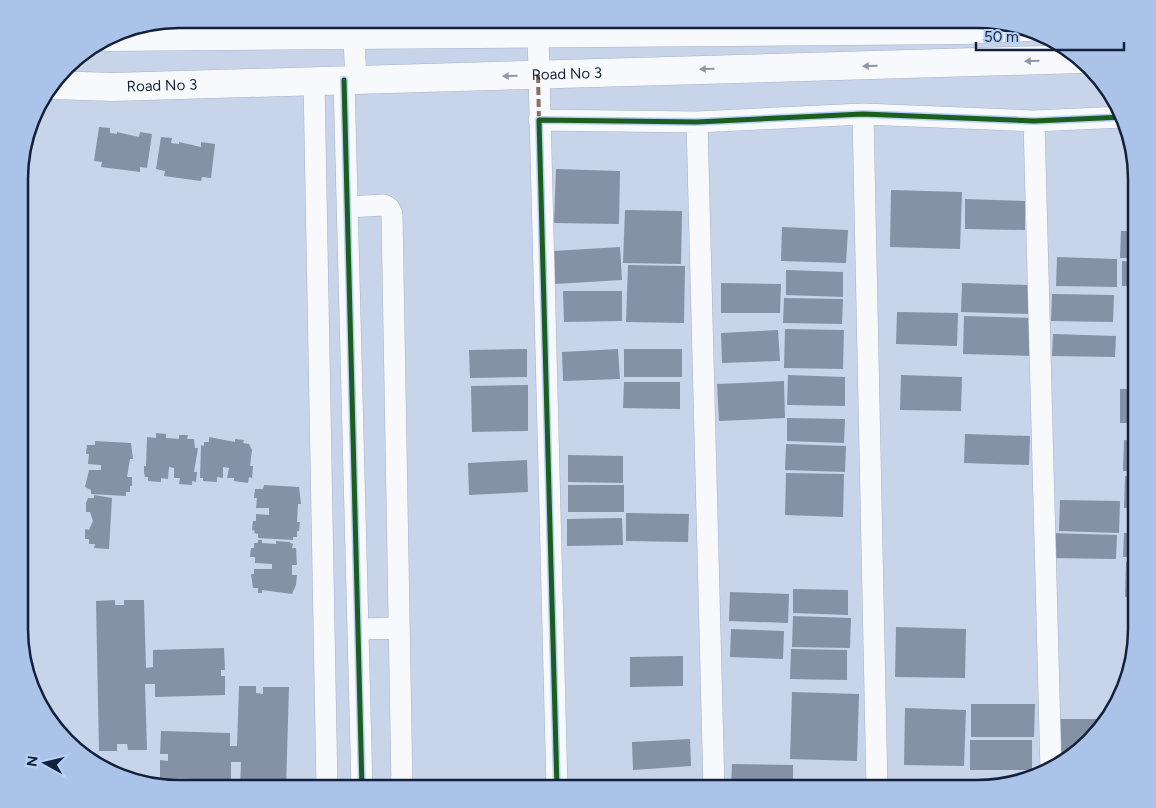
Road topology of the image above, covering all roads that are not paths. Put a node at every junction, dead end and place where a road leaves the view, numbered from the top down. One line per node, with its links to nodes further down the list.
1 (328, 28): 6 (street)
2 (353, 28): 9 (street)
3 (473, 28): 5 (street)
4 (994, 29): 5 (street)
5 (538, 34): 8 (street)
6 (127, 36)
7 (1070, 59): 8 (street, Road No 3, one-way to 8)
8 (538, 75): 9 (street, Road No 3, one-way to 9); 14 (street)
9 (350, 80): 10 (street, Road No 3); 17 (street)
10 (314, 81): 11 (street, Road No 3); 21 (street)
11 (60, 85)
12 (863, 114): 15 (street); 16 (street); 26 (street)
13 (1116, 117): 15 (street)
14 (539, 120): 16 (street); 24 (street)
15 (1034, 121): 20 (street)
16 (697, 122): 25 (street)
17 (347, 207): 18 (street); 19 (street)
18 (399, 628): 19 (street); 23 (street)
19 (358, 629): 22 (street)
20 (1051, 762)
21 (327, 780)
22 (362, 780)
23 (402, 780)
24 (557, 780)
25 (714, 780)
26 (877, 780)

